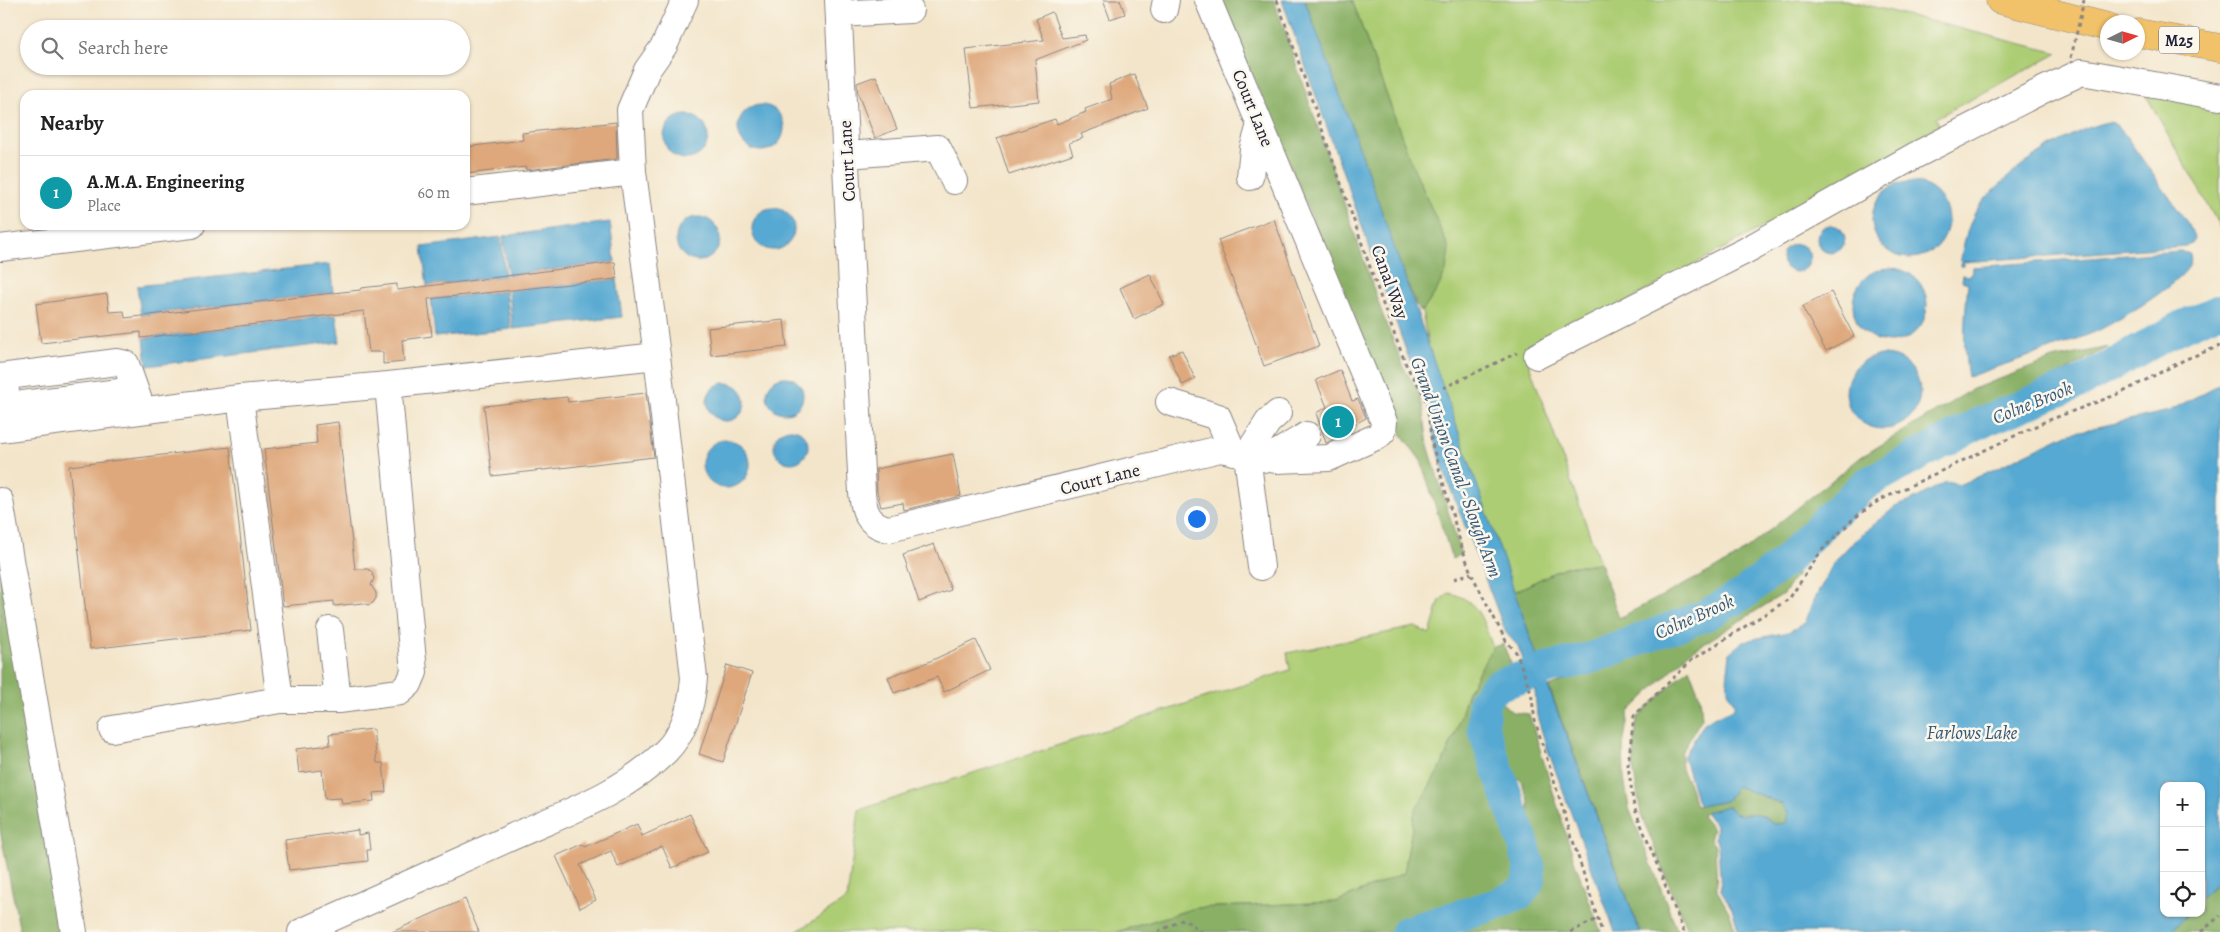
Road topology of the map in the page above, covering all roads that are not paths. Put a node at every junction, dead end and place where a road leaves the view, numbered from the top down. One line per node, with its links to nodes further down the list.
1 (685, 0): 12 (lane)
2 (1208, 0): 10 (lane, Court Lane)
3 (2000, 0): 6 (highway)
4 (838, 7): 5 (lane); 11 (lane, Court Lane)
5 (910, 10)
6 (2100, 25)
7 (2145, 33): 8 (highway, M25)
8 (2220, 48)
9 (2220, 97): 19 (lane)
10 (1260, 125): 13 (lane); 28 (lane, Court Lane)
11 (847, 155): 14 (lane); 28 (lane, Court Lane)
12 (633, 172): 15 (lane); 18 (lane)
13 (1250, 177)
14 (954, 181)
15 (470, 191)
16 (150, 230): 17 (lane)
17 (0, 248)
18 (657, 356): 21 (lane); 36 (lane)
19 (1537, 356)
20 (3, 377): 23 (lane)
21 (388, 385): 22 (lane); 33 (lane)
22 (240, 398): 23 (lane); 32 (lane)
23 (138, 400): 26 (lane)
24 (1170, 402): 28 (lane)
25 (1278, 413): 28 (lane)
26 (0, 429)
27 (1307, 435): 28 (lane)
28 (1249, 455): 30 (lane)
29 (0, 501): 35 (lane)
30 (1261, 567)
31 (330, 630): 33 (lane)
32 (280, 700): 33 (lane); 34 (lane)
33 (338, 700)
34 (112, 730)
35 (74, 932)
36 (301, 932)

